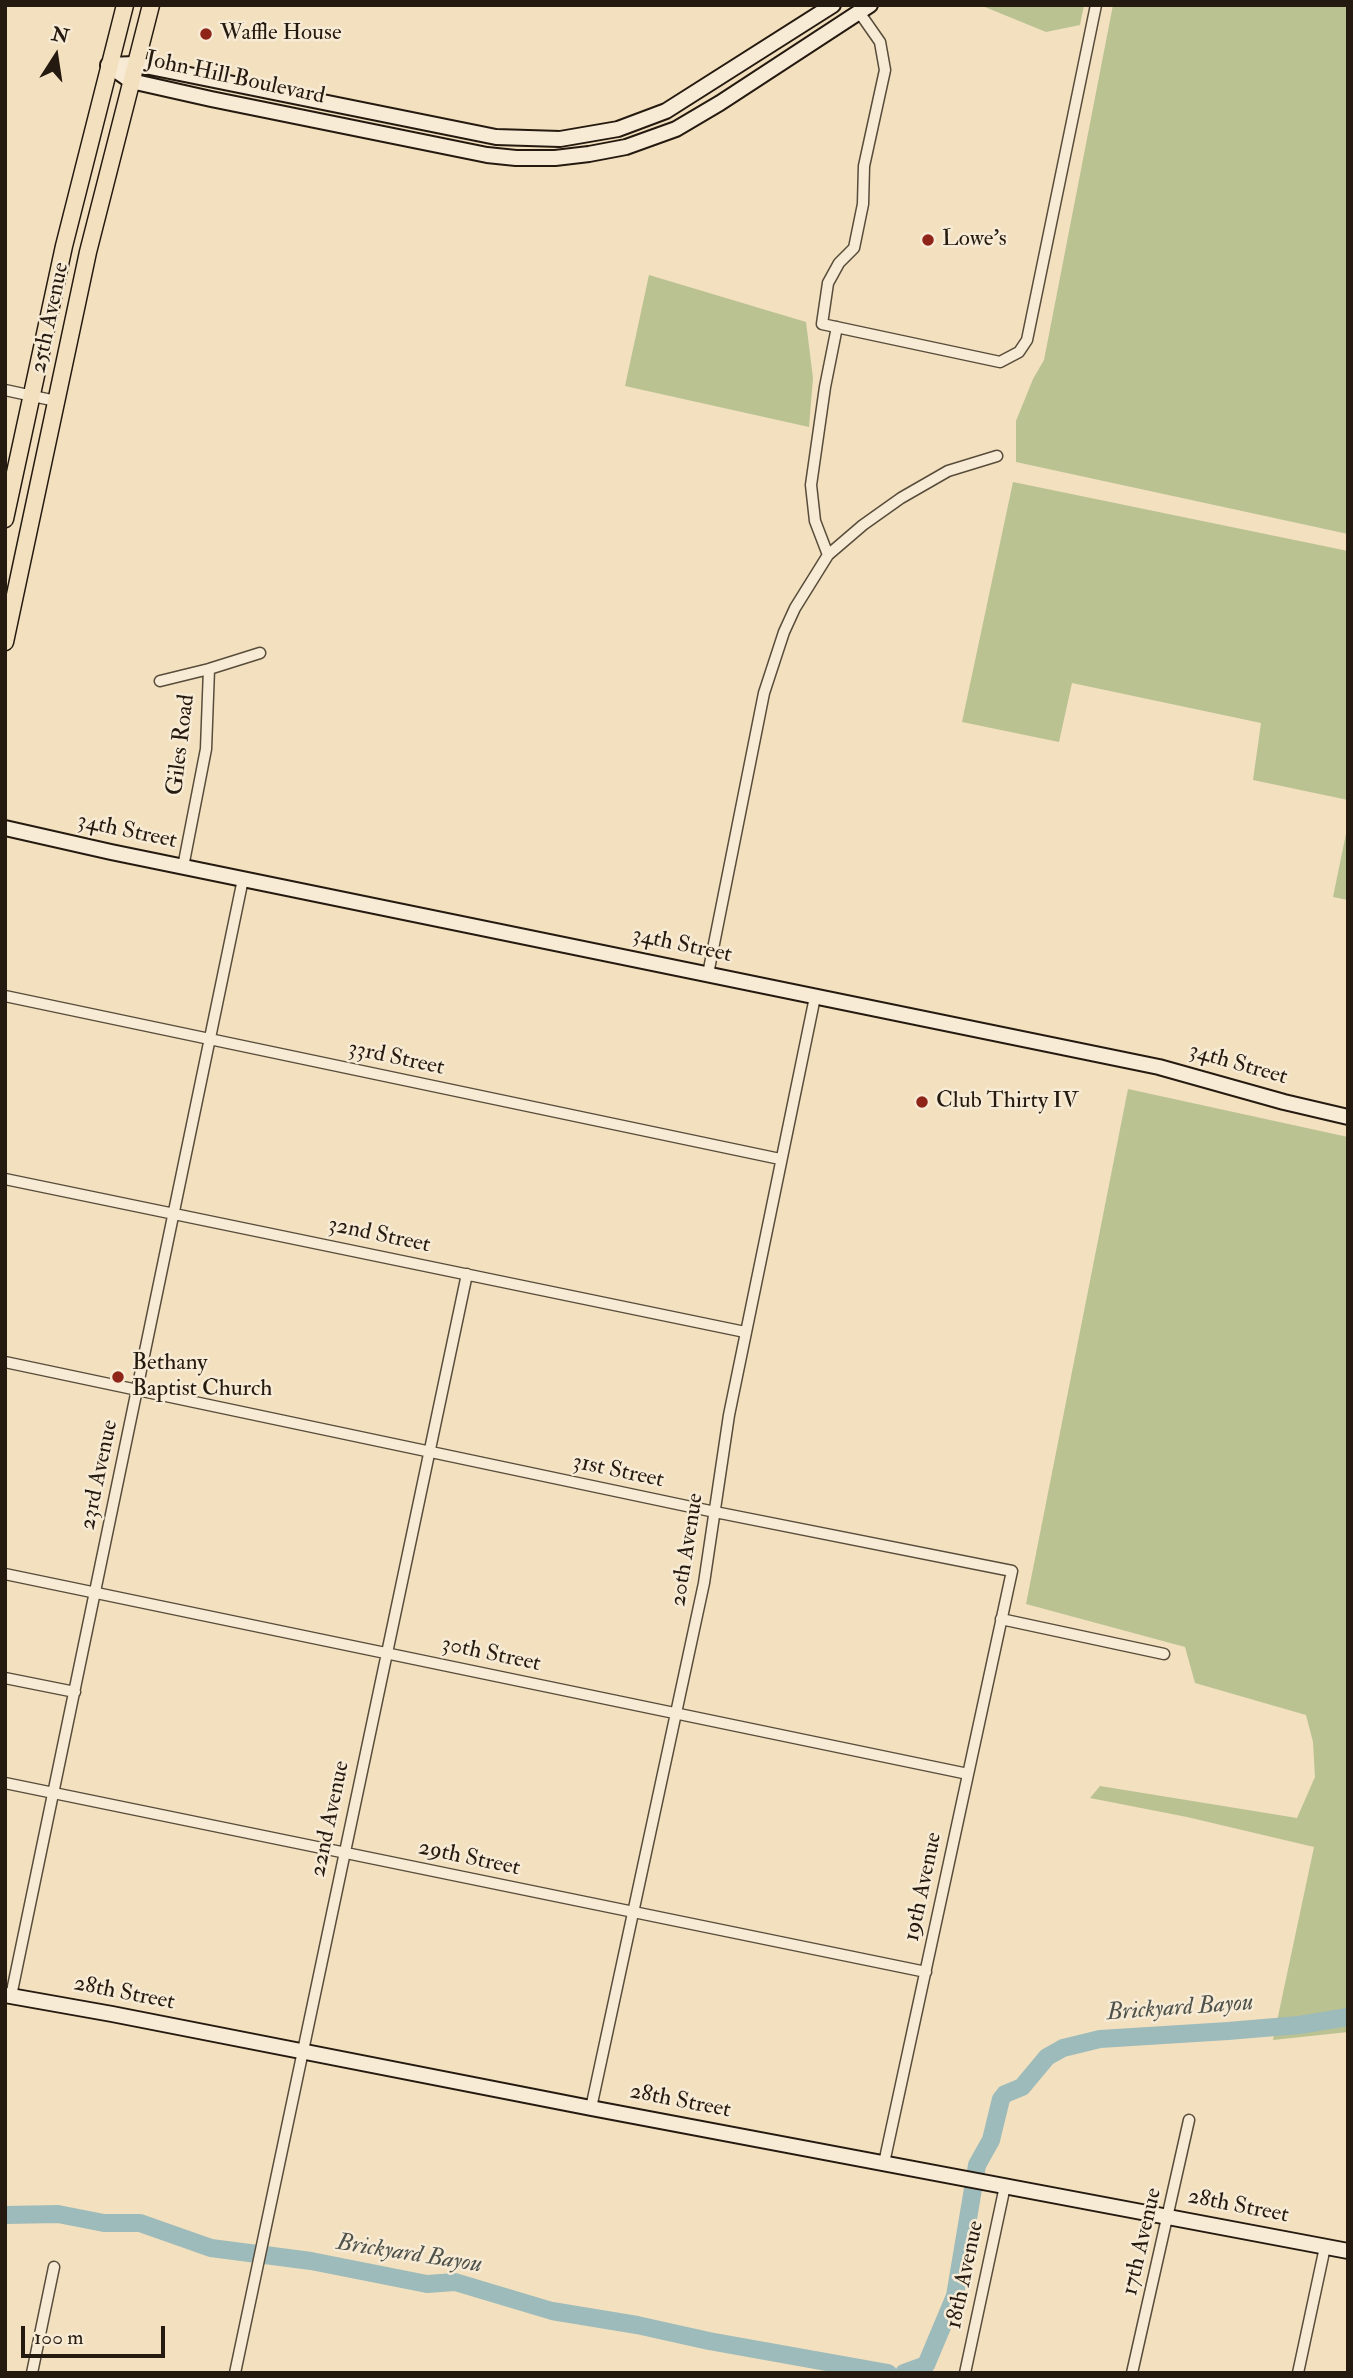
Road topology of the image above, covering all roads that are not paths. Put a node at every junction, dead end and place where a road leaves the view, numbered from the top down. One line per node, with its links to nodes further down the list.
1 (125, 5): 7 (main road, 25th Avenue)
2 (151, 5): 6 (main road, 25th Avenue)
3 (834, 5): 6 (street, John Hill Boulevard)
4 (1096, 5): 11 (street)
5 (865, 9): 8 (street, John Hill Boulevard); 11 (street)
6 (135, 64): 7 (street, John Hill Boulevard); 8 (main road, 25th Avenue)
7 (108, 65): 8 (street, John Hill Boulevard); 9 (main road, 25th Avenue)
8 (131, 81): 10 (main road, 25th Avenue)
9 (64, 246): 10 (main road); 13 (main road, 25th Avenue)
10 (88, 252): 14 (main road, 25th Avenue)
11 (837, 327): 17 (street)
12 (5, 390): 13 (street)
13 (31, 396): 14 (street); 16 (main road, 25th Avenue)
14 (56, 401): 18 (main road, 25th Avenue)
15 (997, 456): 17 (street)
16 (5, 519)
17 (828, 555): 25 (street)
18 (5, 642)
19 (260, 653): 20 (street)
20 (209, 669): 21 (street); 23 (street, Giles Road)
21 (159, 681)
22 (5, 828): 23 (street, 34th Street)
23 (183, 867): 24 (street, 34th Street)
24 (243, 879): 25 (street, 34th Street); 28 (street, 23rd Avenue)
25 (708, 974): 27 (street, 34th Street)
26 (5, 996): 28 (street, 33rd Street)
27 (815, 997): 29 (street, 34th Street); 30 (street, 20th Avenue)
28 (210, 1039): 30 (street, 33rd Street); 32 (street, 23rd Avenue)
29 (1348, 1117)
30 (780, 1159): 34 (street, 20th Avenue)
31 (5, 1179): 32 (street, 32nd Street)
32 (174, 1214): 33 (street, 32nd Street); 36 (street, 23rd Avenue)
33 (467, 1274): 34 (street, 32nd Street); 37 (street, 22nd Avenue)
34 (746, 1332): 38 (street, 20th Avenue)
35 (5, 1362): 36 (street, 31st Street)
36 (138, 1389): 37 (street, 31st Street); 40 (street, 23rd Avenue)
37 (429, 1450): 38 (street, 31st Street); 42 (street, 22nd Avenue)
38 (715, 1512): 41 (street, 31st Street); 46 (street, 20th Avenue)
39 (5, 1574): 40 (street, 30th Street)
40 (95, 1592): 42 (street, 30th Street); 45 (street, 23rd Avenue)
41 (1001, 1619): 43 (street); 47 (street, 19th Avenue)
42 (386, 1653): 46 (street, 30th Street); 50 (street, 22nd Avenue)
43 (1164, 1654)
44 (5, 1678): 45 (street)
45 (75, 1692): 49 (street, 23rd Avenue)
46 (677, 1713): 47 (street, 30th Street); 51 (street, 20th Avenue)
47 (968, 1774): 52 (street, 19th Avenue)
48 (5, 1783): 49 (street, 29th Street)
49 (54, 1793): 50 (street, 29th Street); 53 (street, 23rd Avenue)
50 (344, 1853): 51 (street, 29th Street); 54 (street, 22nd Avenue)
51 (634, 1912): 52 (street, 29th Street); 55 (street, 20th Avenue)
52 (926, 1972): 57 (street, 19th Avenue)
53 (8, 1995): 54 (street, 28th Street)
54 (303, 2053): 55 (street, 28th Street); 64 (street, 22nd Avenue)
55 (591, 2108): 57 (street, 28th Street)
56 (1189, 2120): 59 (street, 17th Avenue)
57 (884, 2163): 58 (street, 28th Street)
58 (998, 2185): 59 (street, 28th Street); 65 (street, 18th Avenue)
59 (1169, 2216): 60 (street, 28th Street); 66 (street, 17th Avenue)
60 (1325, 2247): 61 (street, 28th Street); 67 (street)
61 (1348, 2251)
62 (54, 2267): 63 (street)
63 (32, 2373)
64 (235, 2373)
65 (965, 2373)
66 (1132, 2373)
67 (1298, 2373)

